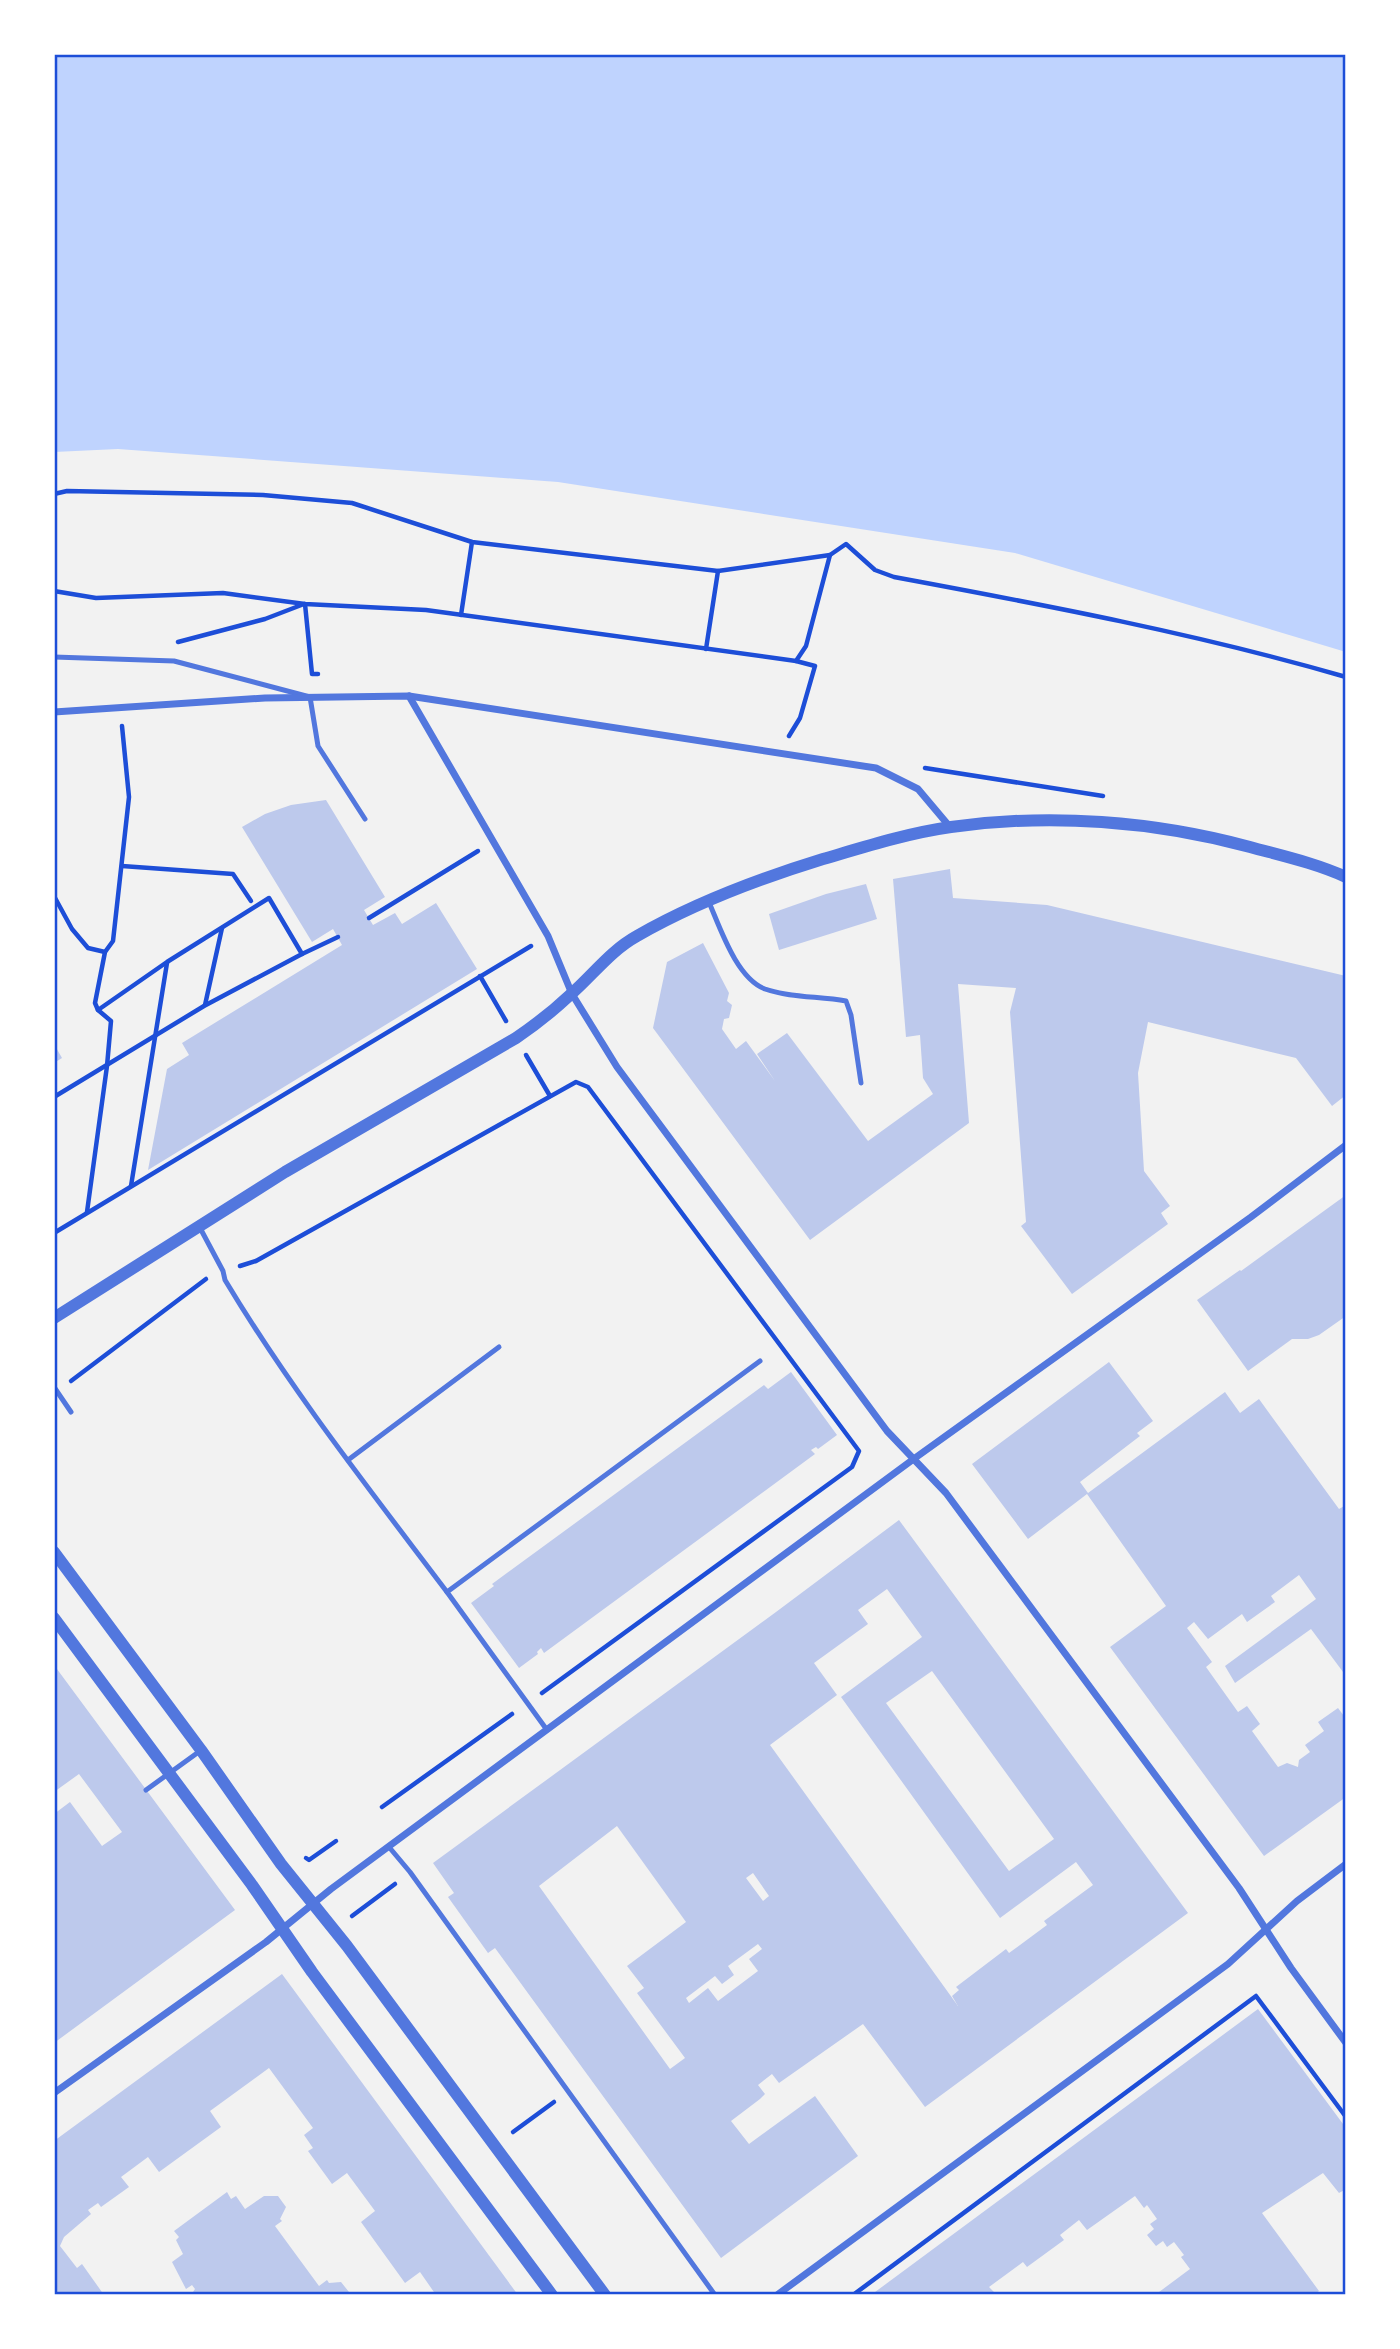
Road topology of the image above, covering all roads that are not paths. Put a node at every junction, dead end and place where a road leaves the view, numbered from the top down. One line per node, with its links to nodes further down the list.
1 (54, 657): 3 (lane)
2 (409, 696): 3 (street); 6 (street); 9 (street)
3 (310, 697): 4 (street); 5 (lane)
4 (54, 712)
5 (365, 819)
6 (950, 827): 7 (street); 8 (street)
7 (1346, 877)
8 (708, 900): 9 (street); 10 (lane)
9 (572, 994): 12 (street); 18 (street)
10 (861, 1083)
11 (1346, 1145): 18 (street)
12 (199, 1226): 13 (street); 19 (lane)
13 (54, 1318)
14 (499, 1347): 19 (lane)
15 (760, 1361): 21 (lane)
16 (56, 1389): 17 (lane)
17 (71, 1412)
18 (915, 1458): 23 (street); 31 (street)
19 (348, 1460): 21 (lane)
20 (54, 1552): 24 (street)
21 (447, 1592): 23 (lane)
22 (54, 1618): 25 (street)
23 (547, 1730): 27 (street)
24 (201, 1750): 25 (lane); 29 (street)
25 (169, 1774): 26 (lane); 30 (street)
26 (146, 1790)
27 (390, 1847): 29 (street); 36 (lane)
28 (1346, 1864): 31 (street)
29 (313, 1904): 30 (street); 35 (street)
30 (282, 1929): 33 (street); 34 (street)
31 (1266, 1930): 32 (street); 37 (street)
32 (1346, 2043)
33 (54, 2093)
34 (552, 2295)
35 (605, 2295)
36 (715, 2295)
37 (777, 2295)

